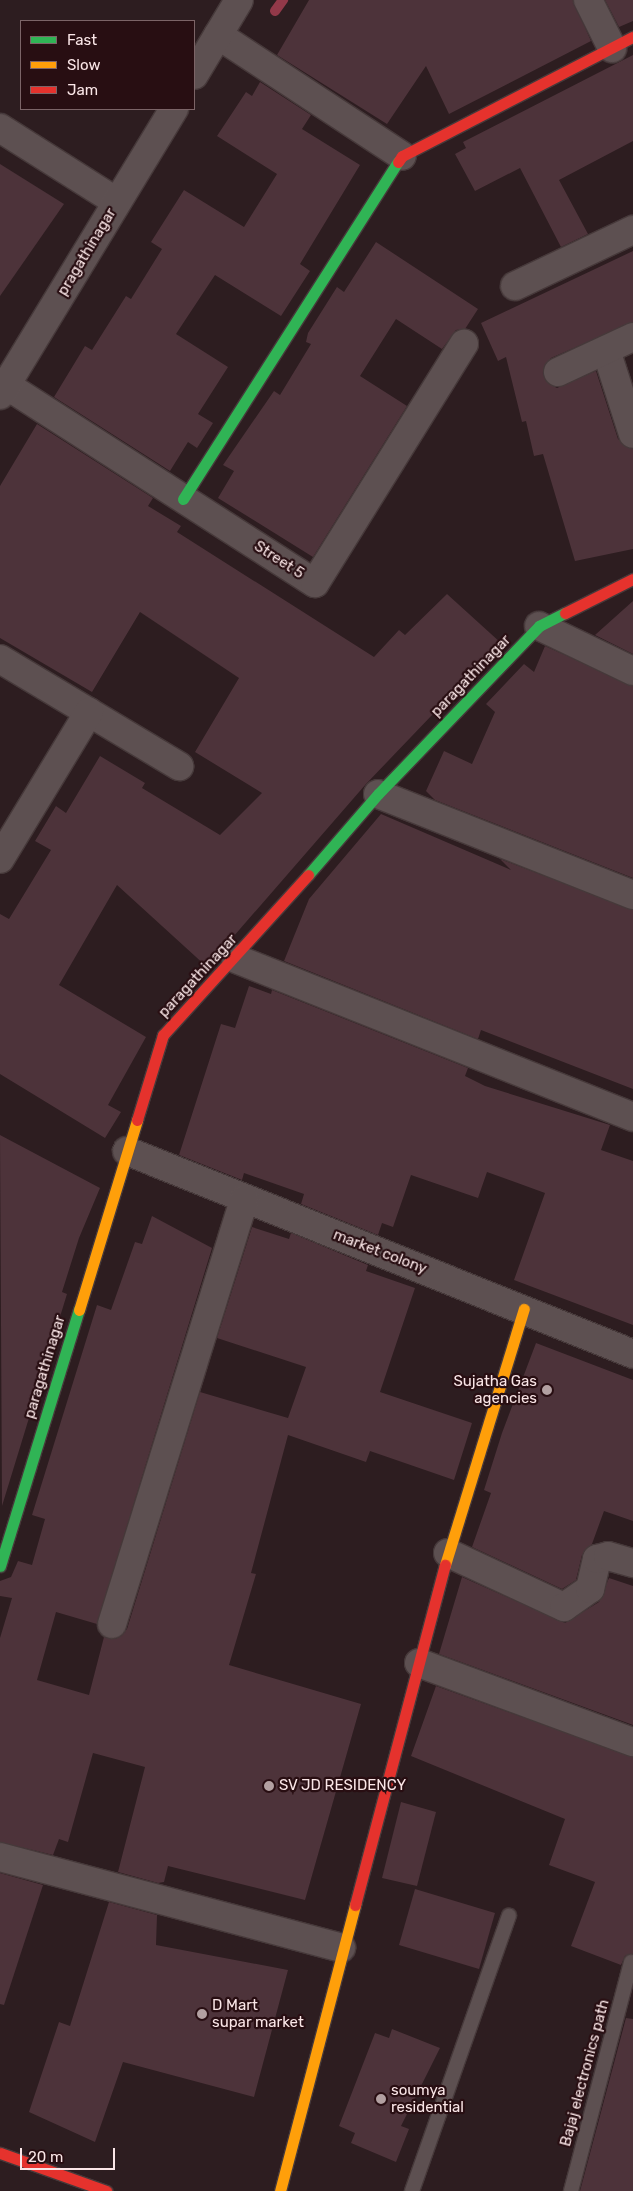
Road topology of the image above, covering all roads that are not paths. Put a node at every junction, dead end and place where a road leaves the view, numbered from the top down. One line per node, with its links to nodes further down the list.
1 (240, 0): 3 (street)
2 (588, 0): 4 (street)
3 (218, 35): 5 (street); 8 (street)
4 (622, 43): 8 (main road)
5 (195, 73)
6 (173, 110): 9 (street, pragathinagar)
7 (0, 128): 9 (street)
8 (402, 156): 18 (main road)
9 (117, 202): 16 (street, pragathinagar)
10 (633, 230): 11 (street)
11 (515, 286)
12 (633, 337): 14 (street)
13 (464, 344): 18 (street, Street 5)
14 (606, 350): 15 (street); 17 (street)
15 (558, 372)
16 (3, 390): 18 (street, Street 5)
17 (633, 434)
18 (183, 499)
19 (633, 578): 20 (main road, paragathinagar)
20 (539, 626): 22 (street); 25 (main road, paragathinagar)
21 (0, 660): 23 (street)
22 (633, 671)
23 (89, 712): 24 (street); 26 (street)
24 (180, 766)
25 (378, 794): 27 (street); 28 (main road, paragathinagar)
26 (0, 859)
27 (633, 895)
28 (236, 959): 29 (street); 30 (main road, paragathinagar)
29 (633, 1117)
30 (127, 1151): 31 (street, market colony); 36 (main road, paragathinagar)
31 (244, 1199): 32 (street, market colony); 37 (street)
32 (524, 1308): 33 (street, market colony); 34 (main road)
33 (633, 1354)
34 (448, 1553): 35 (street); 38 (main road)
35 (633, 1563)
36 (0, 1566)
37 (112, 1624)
38 (419, 1663): 39 (street); 42 (main road)
39 (633, 1742)
40 (0, 1857): 42 (street)
41 (509, 1916): 47 (lane)
42 (341, 1948): 46 (main road)
43 (631, 1962): 48 (lane, Bajaj electronics path)
44 (0, 2153): 45 (main road)
45 (106, 2191)
46 (280, 2191)
47 (412, 2191)
48 (571, 2191)

